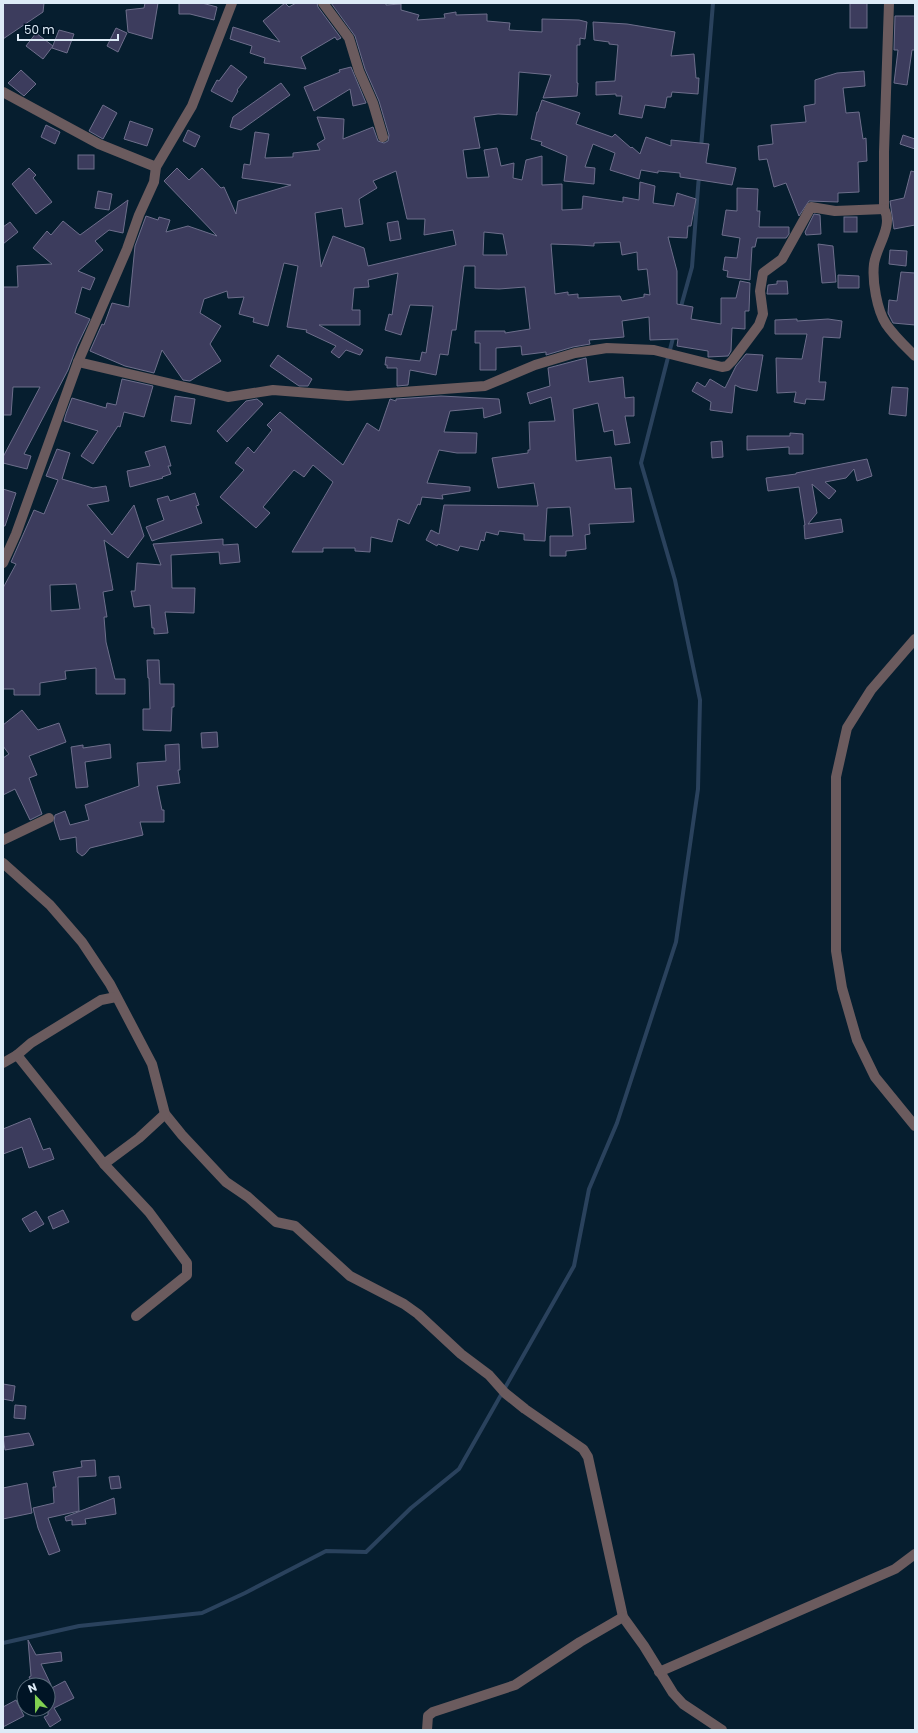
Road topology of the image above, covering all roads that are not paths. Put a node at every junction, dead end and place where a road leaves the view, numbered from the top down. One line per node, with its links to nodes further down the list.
1 (232, 3): 6 (street)
2 (323, 3): 5 (street)
3 (889, 3): 7 (street)
4 (3, 92): 6 (street)
5 (383, 137)
6 (156, 166): 9 (street)
7 (884, 208): 8 (street); 9 (street)
8 (915, 356)
9 (78, 362): 10 (street)
10 (3, 563)
11 (915, 639): 19 (street)
12 (49, 818): 13 (street)
13 (3, 840)
14 (3, 863): 15 (street)
15 (116, 997): 16 (street); 18 (street)
16 (17, 1055): 17 (street); 20 (street)
17 (3, 1063)
18 (165, 1114): 20 (street); 23 (street)
19 (915, 1126)
20 (104, 1164): 21 (street)
21 (136, 1316)
22 (915, 1554): 24 (street)
23 (623, 1617): 24 (street); 25 (street)
24 (659, 1672): 26 (street)
25 (427, 1730)
26 (722, 1730)

